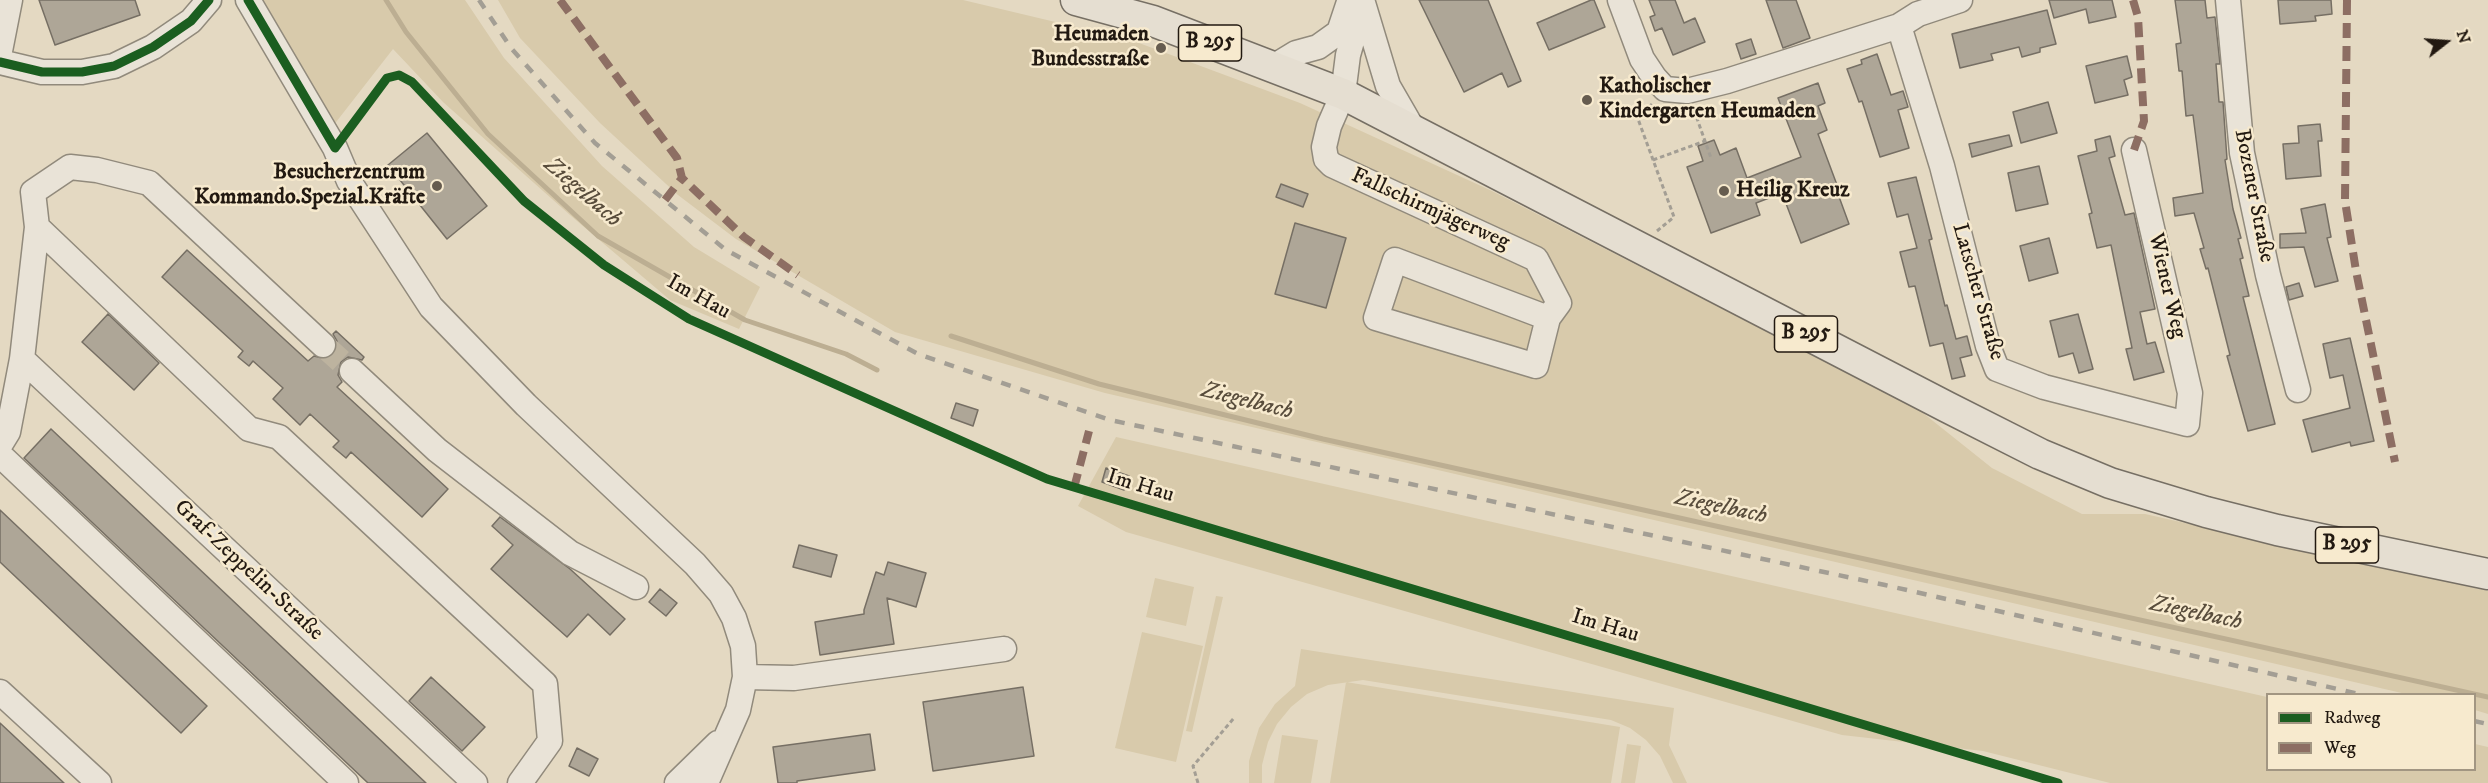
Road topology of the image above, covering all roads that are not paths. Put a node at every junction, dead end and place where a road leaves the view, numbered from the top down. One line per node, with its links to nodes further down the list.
1 (10, 0): 13 (street)
2 (209, 0): 14 (street)
3 (248, 0): 31 (street)
4 (1076, 0): 15 (main road, B 295)
5 (1349, 0): 15 (street)
6 (1355, 0): 16 (street)
7 (1361, 0): 12 (street)
8 (1620, 0): 11 (street)
9 (1960, 0): 11 (street)
10 (2228, 0): 24 (street, Bozener Straße)
11 (1899, 27): 25 (street, Latscher Straße)
12 (1371, 30): 16 (street); 17 (street)
13 (0, 51)
14 (0, 62)
15 (1273, 67): 16 (main road, B 295)
16 (1343, 94): 17 (main road, B 295); 20 (street, Fallschirmjägerweg)
17 (1414, 131): 28 (main road, B 295)
18 (2134, 150): 25 (street, Wiener Weg)
19 (37, 227): 21 (street); 22 (street); 37 (street)
20 (1548, 318): 20 (street, Fallschirmjägerweg)
21 (323, 345)
22 (22, 359): 26 (street); 36 (street, Graf-Zeppelin-Straße)
23 (352, 371): 29 (street)
24 (2298, 390)
25 (2187, 424)
26 (0, 445)
27 (0, 455): 35 (street)
28 (2488, 574)
29 (636, 587)
30 (1004, 649): 31 (street)
31 (745, 677): 33 (street)
32 (0, 692): 34 (street)
33 (726, 736): 38 (street); 39 (street)
34 (99, 783)
35 (346, 783)
36 (475, 783)
37 (520, 783)
38 (677, 783)
39 (706, 783)

